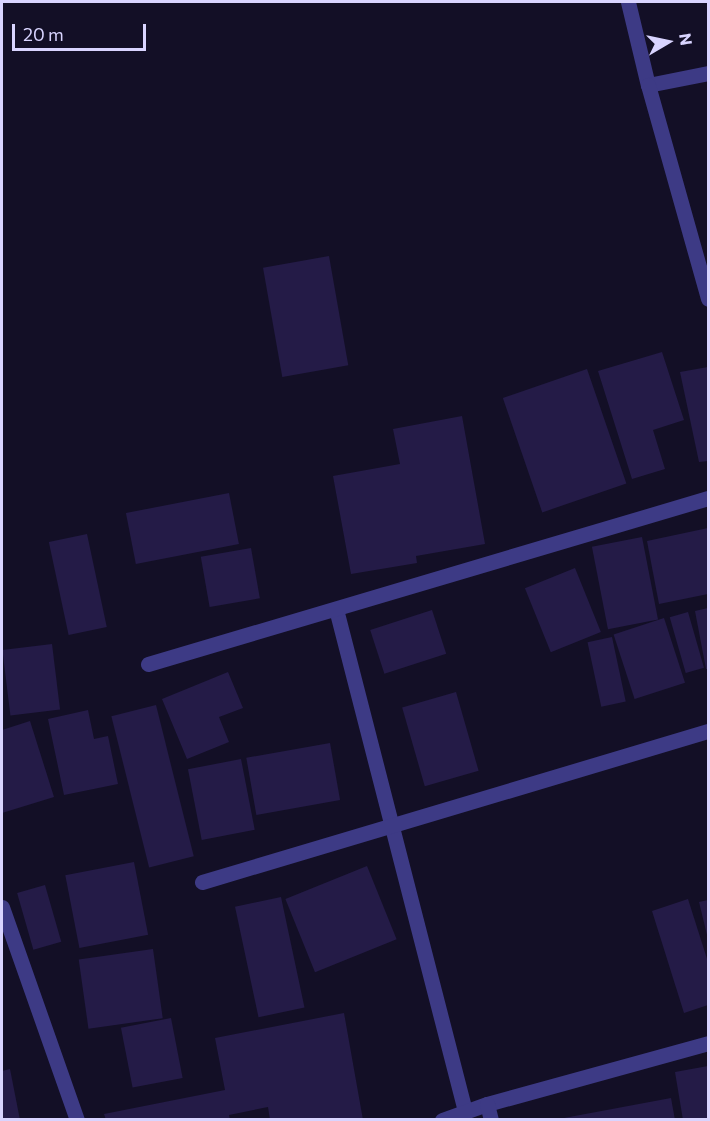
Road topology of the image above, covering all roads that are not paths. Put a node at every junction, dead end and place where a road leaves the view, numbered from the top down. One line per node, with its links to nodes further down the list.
1 (628, 2): 3 (street)
2 (708, 73): 3 (street)
3 (648, 86): 4 (street)
4 (708, 299)
5 (708, 498): 6 (street)
6 (336, 609): 7 (street); 9 (street)
7 (148, 664)
8 (708, 731): 9 (street)
9 (392, 825): 10 (street); 14 (street)
10 (202, 882)
11 (2, 907): 15 (street)
12 (708, 1043): 13 (street)
13 (487, 1104): 14 (street); 17 (street)
14 (465, 1111): 16 (street)
15 (76, 1119)
16 (442, 1119)
17 (491, 1119)

